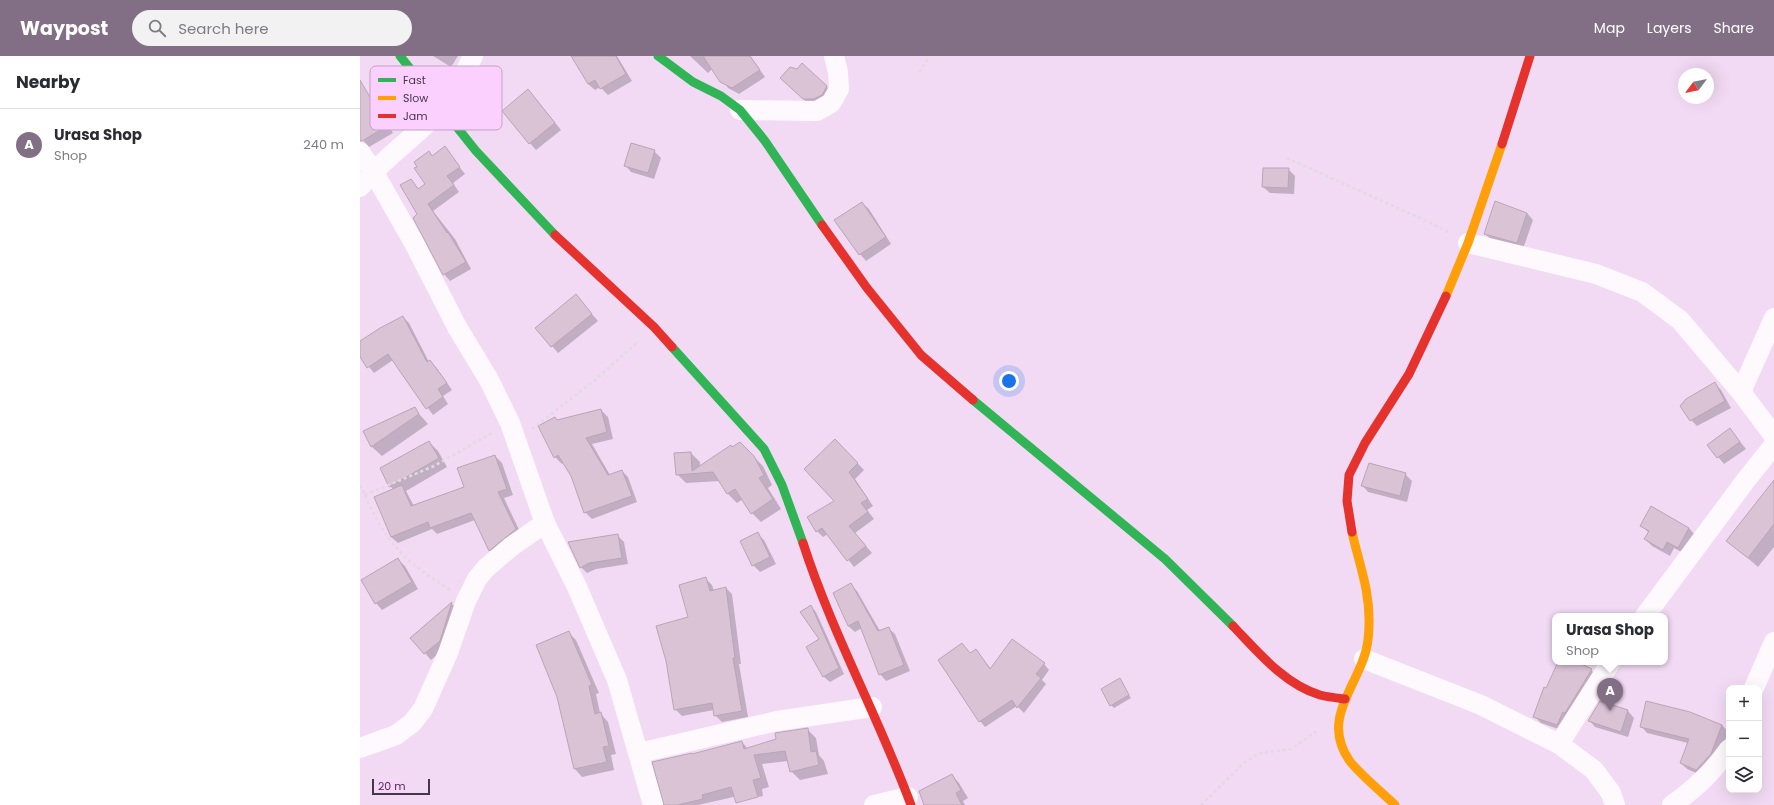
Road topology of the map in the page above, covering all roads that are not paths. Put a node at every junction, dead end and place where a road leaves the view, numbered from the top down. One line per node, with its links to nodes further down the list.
1 (400, 56): 6 (street)
2 (473, 56): 7 (street)
3 (658, 56): 8 (street)
4 (834, 56): 8 (street)
5 (1530, 56): 14 (street)
6 (408, 66)
7 (468, 66)
8 (740, 110): 25 (street)
9 (418, 130): 12 (street)
10 (459, 130): 26 (street)
11 (360, 152): 12 (street)
12 (373, 171): 13 (street); 19 (street)
13 (360, 187)
14 (1468, 242): 16 (street); 22 (street)
15 (1774, 318): 16 (street)
16 (1741, 392): 17 (street)
17 (1774, 436)
18 (1774, 445): 20 (street)
19 (545, 523): 28 (street); 29 (street)
20 (1647, 613)
21 (1774, 642): 24 (street)
22 (1364, 659): 25 (street); 27 (street)
23 (1609, 665): 27 (street)
24 (1755, 685)
25 (1345, 699): 34 (street)
26 (872, 707): 29 (street); 31 (street)
27 (1559, 744): 35 (street)
28 (360, 748)
29 (639, 753): 32 (street)
30 (1726, 753): 36 (street)
31 (910, 801): 33 (street)
32 (653, 805)
33 (874, 805)
34 (1395, 805)
35 (1615, 805)
36 (1672, 805)

